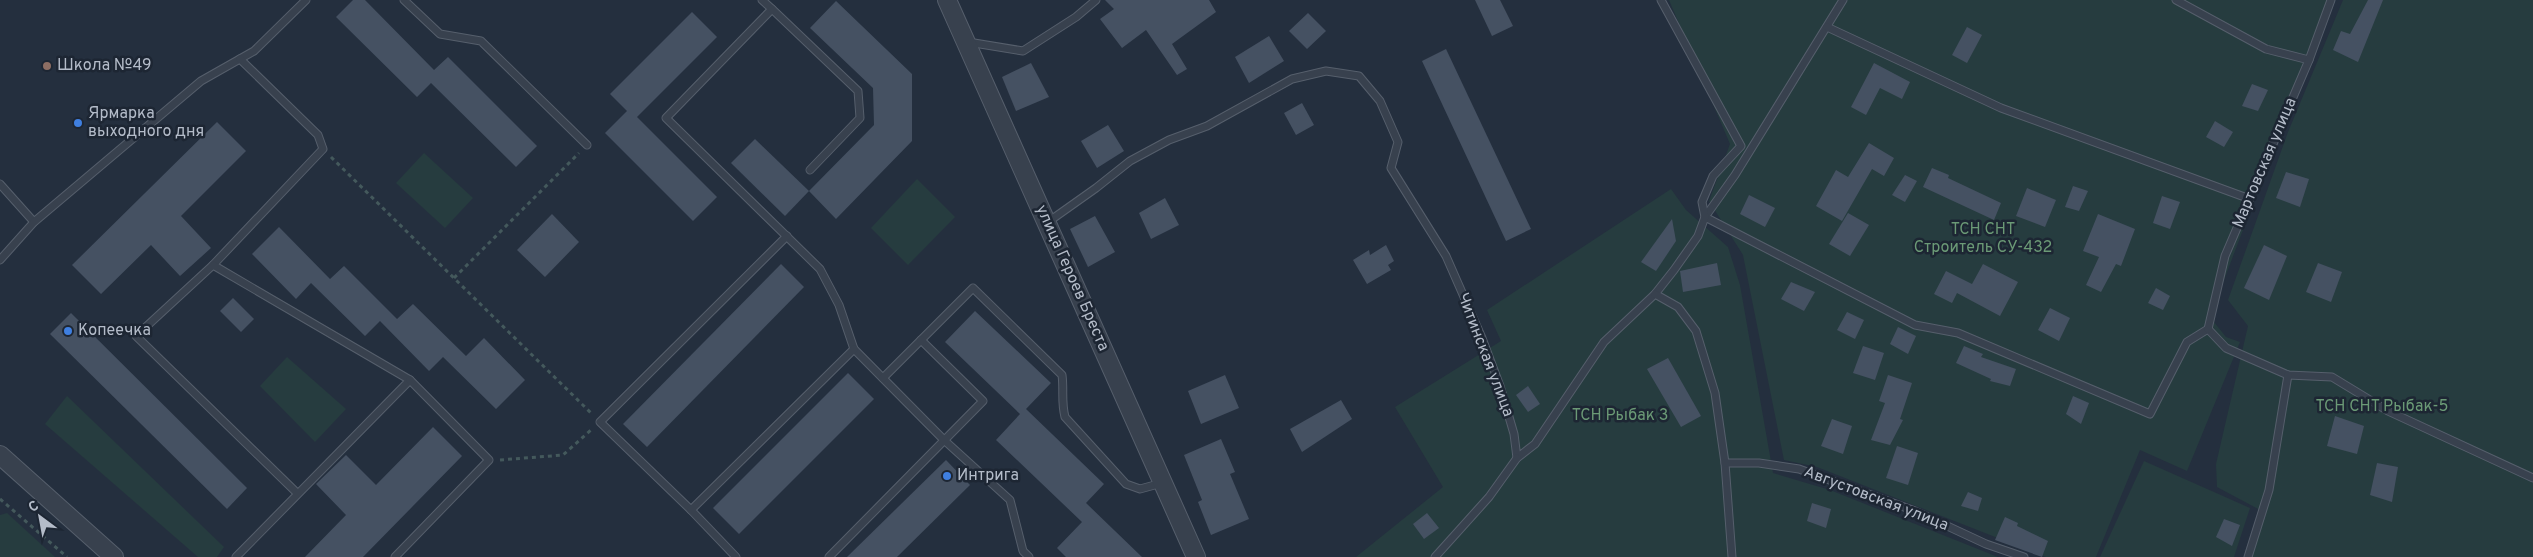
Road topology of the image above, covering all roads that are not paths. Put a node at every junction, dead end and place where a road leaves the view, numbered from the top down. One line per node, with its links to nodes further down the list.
1 (306, 0): 13 (lane)
2 (404, 0): 15 (lane)
3 (762, 0): 10 (lane)
4 (947, 0): 12 (street, улица Героев Бреста)
5 (1096, 0): 12 (lane)
6 (1661, 0): 19 (lane)
7 (1843, 0): 11 (lane)
8 (2176, 0): 14 (lane)
9 (2331, 0): 14 (lane, Мартовская улица)
10 (772, 9): 16 (lane); 22 (lane)
11 (1827, 27): 18 (lane); 19 (lane)
12 (965, 41): 21 (street, улица Героев Бреста)
13 (240, 59): 20 (lane); 24 (lane)
14 (2308, 60): 18 (lane, Мартовская улица)
15 (587, 145)
16 (810, 170)
17 (0, 184): 20 (lane)
18 (2250, 199): 26 (lane, Мартовская улица)
19 (1705, 217): 25 (lane); 26 (lane)
20 (34, 222): 23 (lane)
21 (1048, 222): 34 (lane, Читинская улица); 37 (street, улица Героев Бреста)
22 (787, 236): 28 (lane); 39 (lane)
23 (0, 260)
24 (213, 265): 31 (lane); 38 (lane)
25 (1655, 294): 34 (lane); 35 (lane)
26 (2208, 329): 29 (lane)
27 (921, 340): 30 (lane); 32 (lane); 37 (lane)
28 (854, 349): 30 (lane); 39 (lane)
29 (2288, 375): 36 (lane); 50 (lane)
30 (883, 378): 32 (lane)
31 (410, 380): 38 (lane); 42 (lane)
32 (944, 440): 44 (lane); 45 (lane)
33 (0, 455): 40 (street)
34 (1517, 458): 47 (lane)
35 (1724, 463): 48 (lane); 49 (lane, Августовская улица)
36 (2533, 478)
37 (1162, 483): 46 (street, улица Героев Бреста)
38 (297, 493): 41 (lane)
39 (691, 510): 43 (lane)
40 (114, 557)
41 (236, 557)
42 (395, 557)
43 (736, 557)
44 (829, 557)
45 (1029, 557)
46 (1196, 557)
47 (1435, 557)
48 (1732, 557)
49 (2024, 557)
50 (2248, 557)

